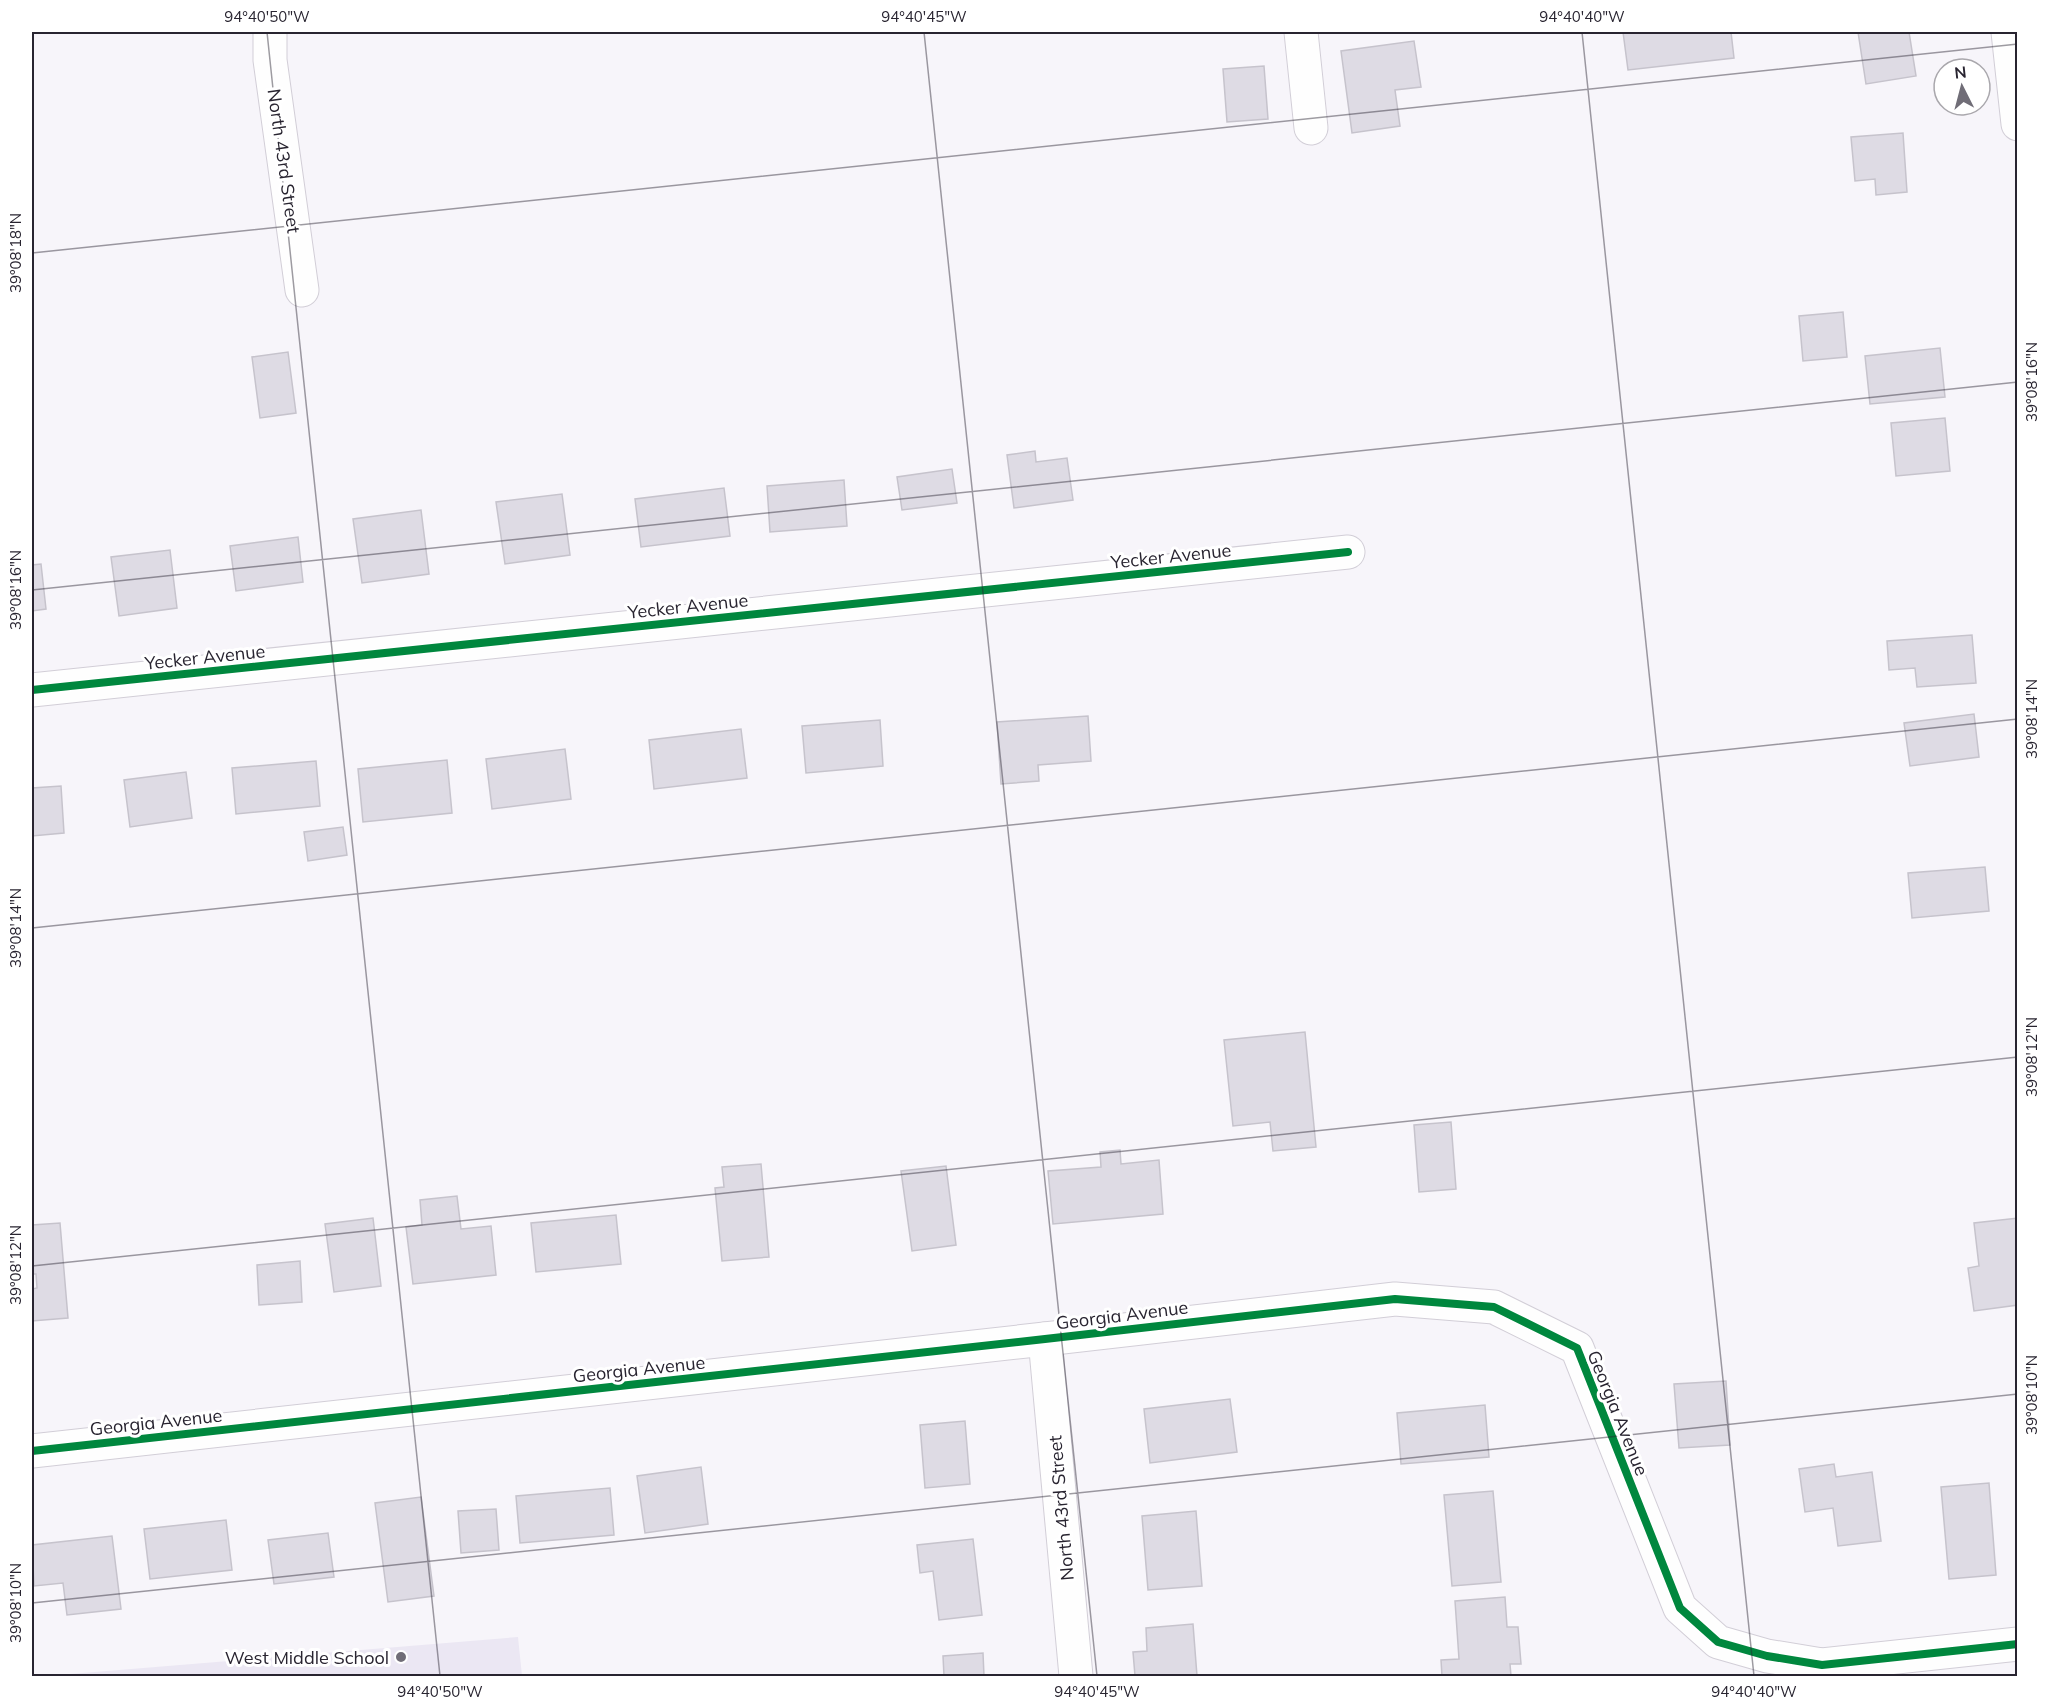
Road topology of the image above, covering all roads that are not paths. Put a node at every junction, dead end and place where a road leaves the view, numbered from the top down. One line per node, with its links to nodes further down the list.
1 (270, 32): 6 (street, North 43rd Street)
2 (1301, 32): 5 (street)
3 (2008, 32): 4 (street)
4 (2018, 124)
5 (1311, 128)
6 (302, 290)
7 (1348, 552): 8 (street, Yecker Avenue)
8 (32, 690)
9 (1045, 1339): 10 (street, Georgia Avenue); 11 (street, Georgia Avenue); 12 (street, North 43rd Street)
10 (32, 1450)
11 (2018, 1644)
12 (1076, 1677)

